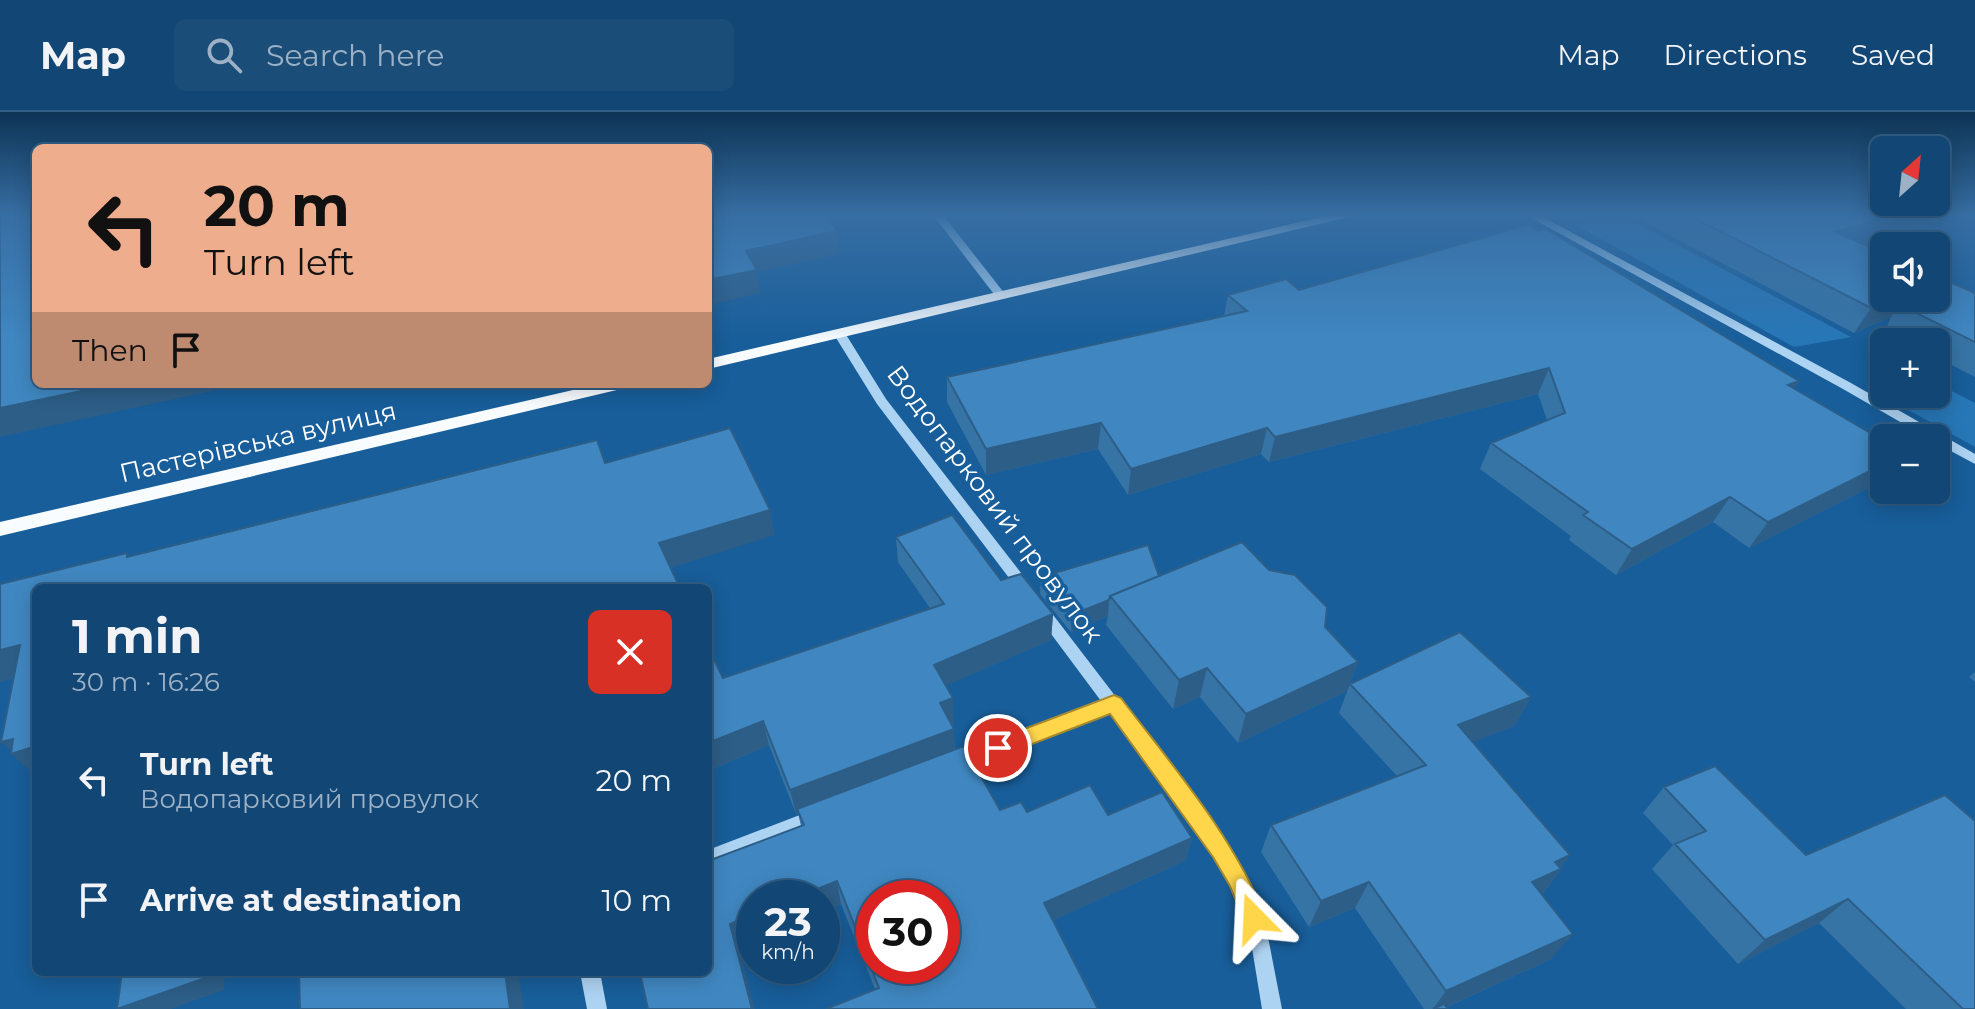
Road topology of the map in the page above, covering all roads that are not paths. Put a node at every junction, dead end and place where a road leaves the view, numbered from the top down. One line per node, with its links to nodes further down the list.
1 (971, 257): 4 (street)
2 (1170, 257): 4 (main road)
3 (1608, 257): 8 (street)
4 (1001, 296): 5 (main road)
5 (839, 333): 6 (main road); 10 (street, Водопарковий провулок)
6 (712, 363)
7 (604, 388): 9 (main road, Пастерівська вулиця)
8 (1975, 460)
9 (0, 529)
10 (1114, 703): 11 (street); 16 (street, Водопарковий провулок)
11 (940, 770)
12 (838, 809): 13 (street)
13 (712, 856)
14 (591, 976): 15 (street)
15 (597, 1009)
16 (1272, 1009)

